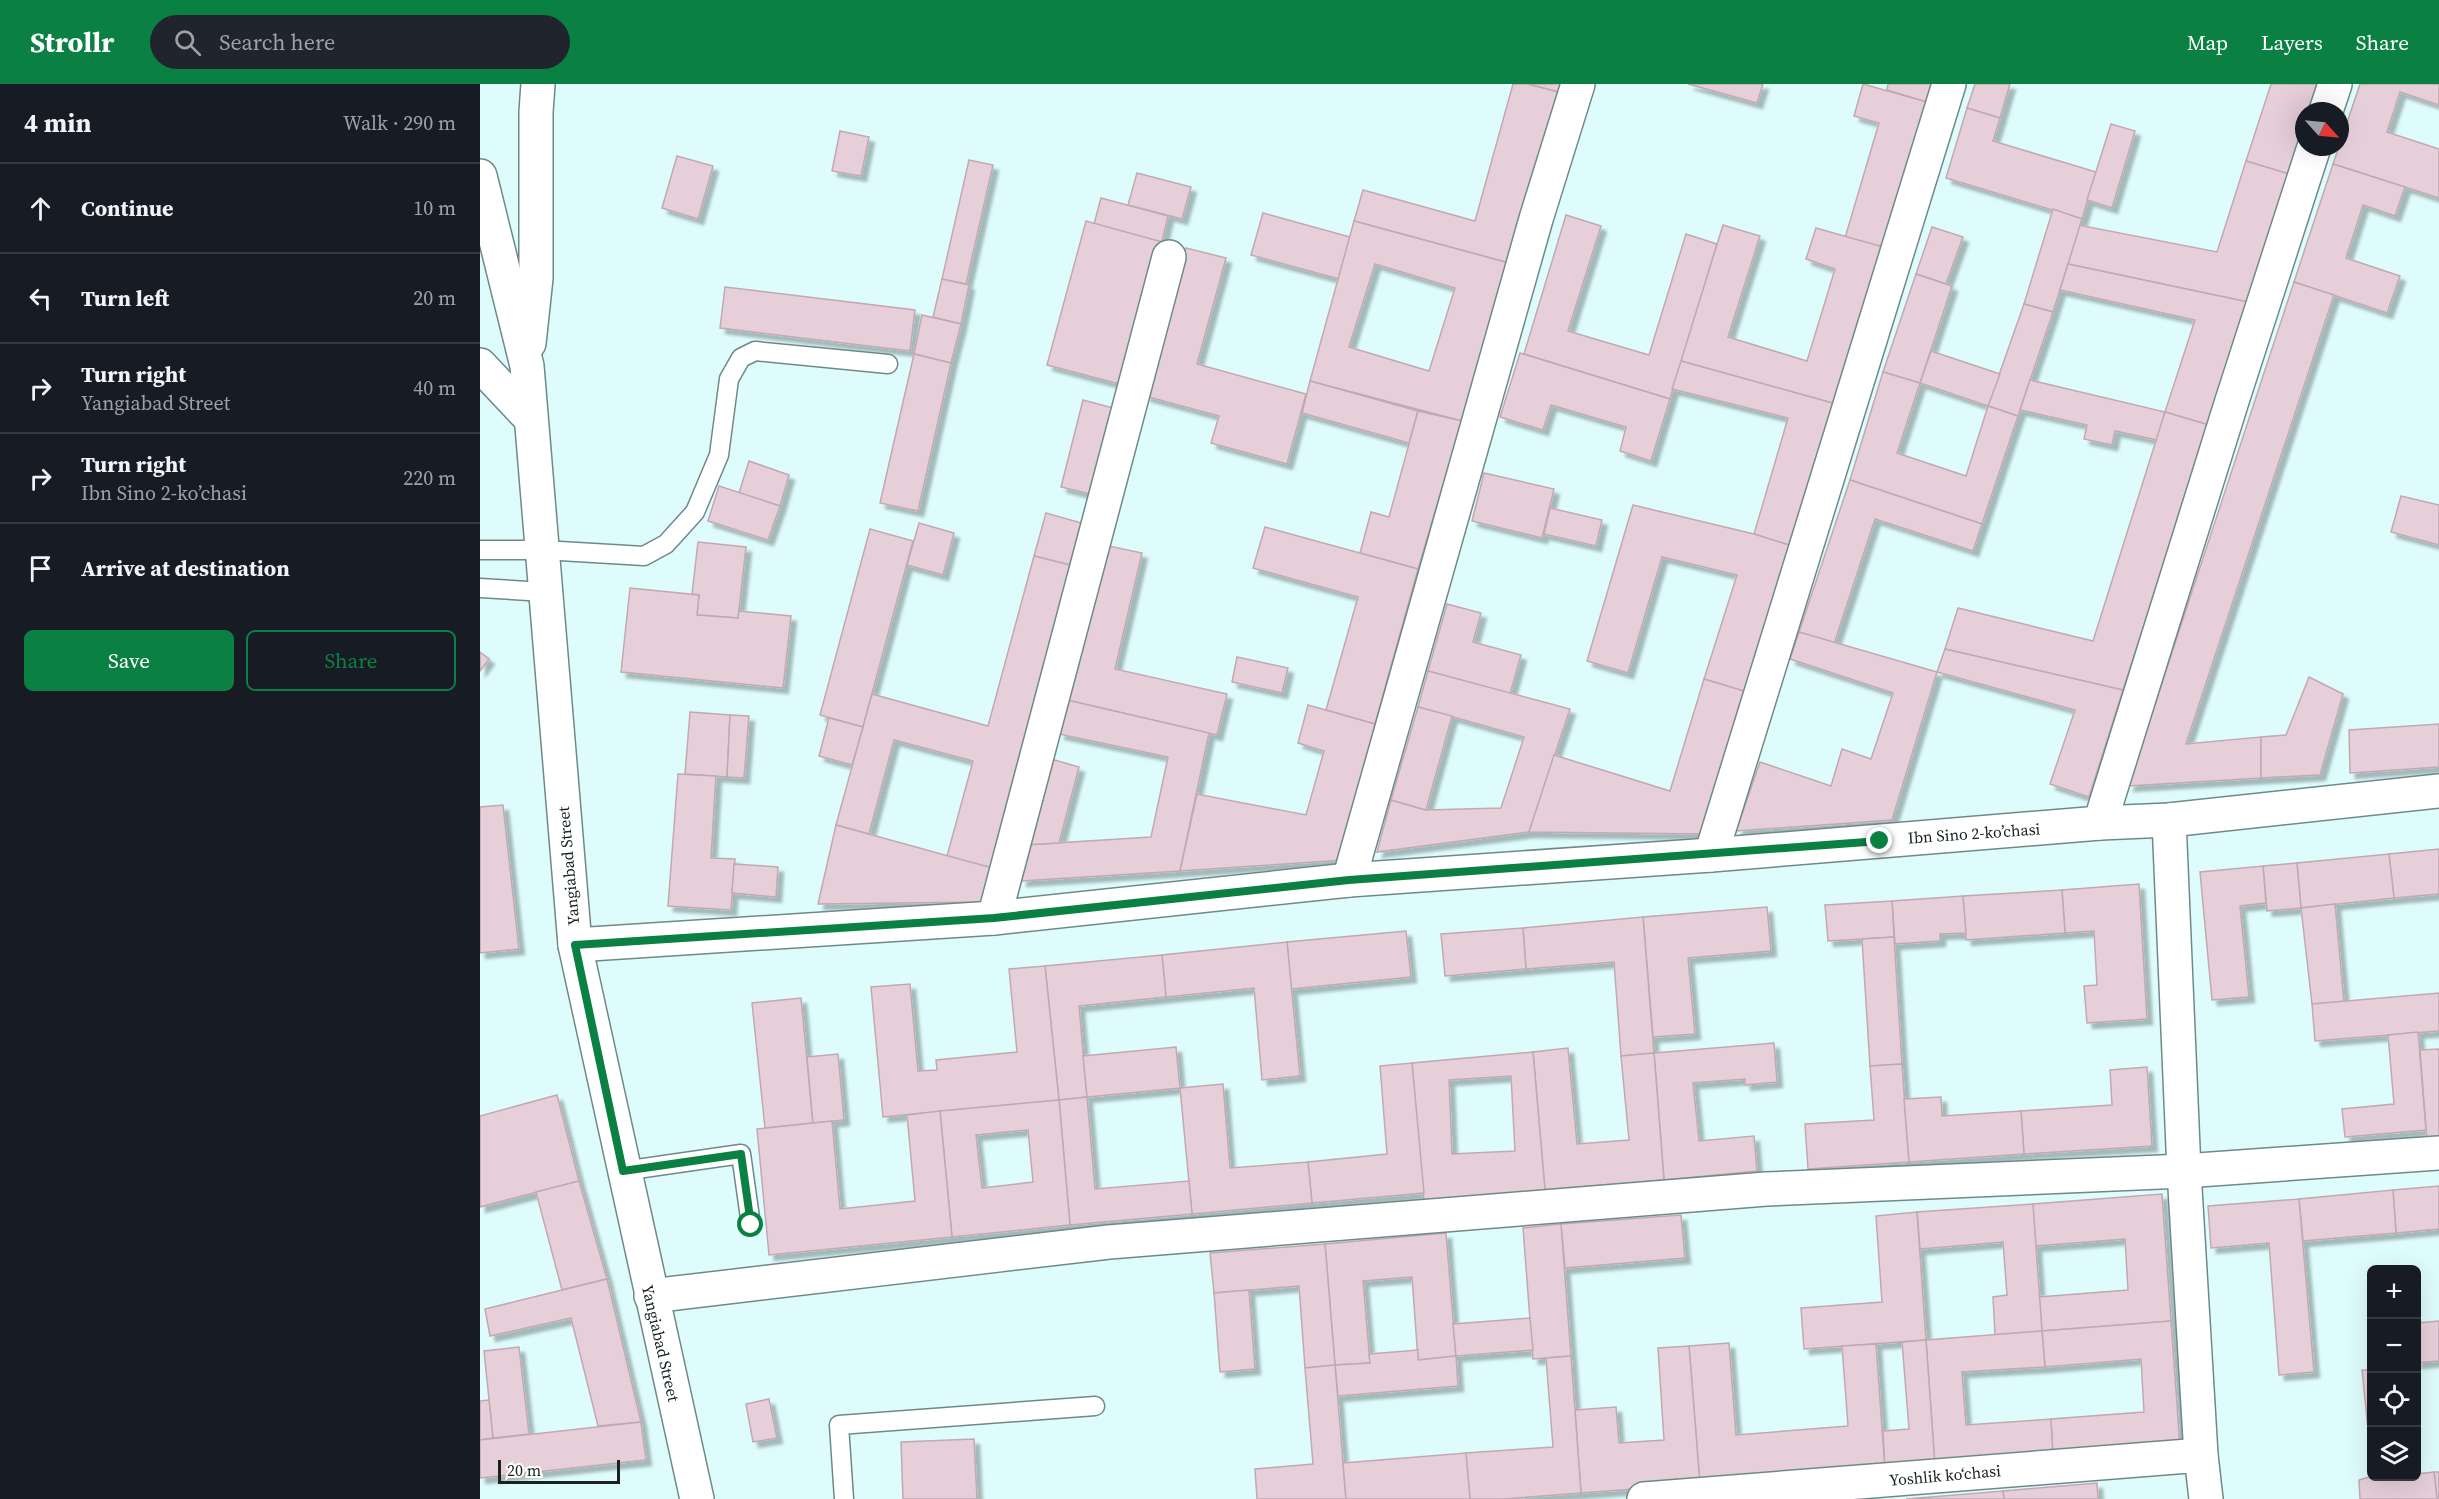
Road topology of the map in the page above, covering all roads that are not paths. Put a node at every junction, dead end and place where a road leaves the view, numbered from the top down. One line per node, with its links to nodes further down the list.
1 (538, 84): 11 (main road)
2 (1578, 84): 21 (main road)
3 (1949, 84): 20 (main road)
4 (2335, 84): 5 (main road)
5 (2329, 102)
6 (2311, 156): 19 (main road)
7 (480, 176): 11 (main road)
8 (1169, 257): 22 (main road)
9 (888, 364): 14 (lane)
10 (480, 365): 12 (main road)
11 (527, 366): 12 (main road, Yangiabad Street)
12 (530, 418): 14 (main road, Yangiabad Street)
13 (480, 550): 14 (lane)
14 (543, 550): 16 (main road, Yangiabad Street)
15 (480, 588): 16 (lane)
16 (544, 592): 23 (main road, Yangiabad Street)
17 (2439, 791): 18 (main road, Ibn Sino 2-koʼchasi)
18 (2169, 820): 19 (main road, Ibn Sino 2-koʼchasi); 26 (main road)
19 (2100, 823): 20 (main road, Ibn Sino 2-koʼchasi)
20 (1711, 855): 21 (main road, Ibn Sino 2-koʼchasi)
21 (1349, 880): 22 (main road, Ibn Sino 2-koʼchasi)
22 (994, 918): 23 (main road, Ibn Sino 2-koʼchasi)
23 (575, 945): 25 (main road, Yangiabad Street)
24 (2439, 1153): 26 (main road)
25 (623, 1171): 27 (lane); 28 (main road, Yangiabad Street)
26 (2184, 1171): 28 (main road); 30 (main road)
27 (751, 1225)
28 (651, 1296): 31 (main road, Yangiabad Street)
29 (1095, 1406): 32 (lane)
30 (2201, 1455): 33 (main road, Yoshlik koʻchasi); 34 (main road)
31 (696, 1499)
32 (844, 1499)
33 (1644, 1499)
34 (2206, 1499)

